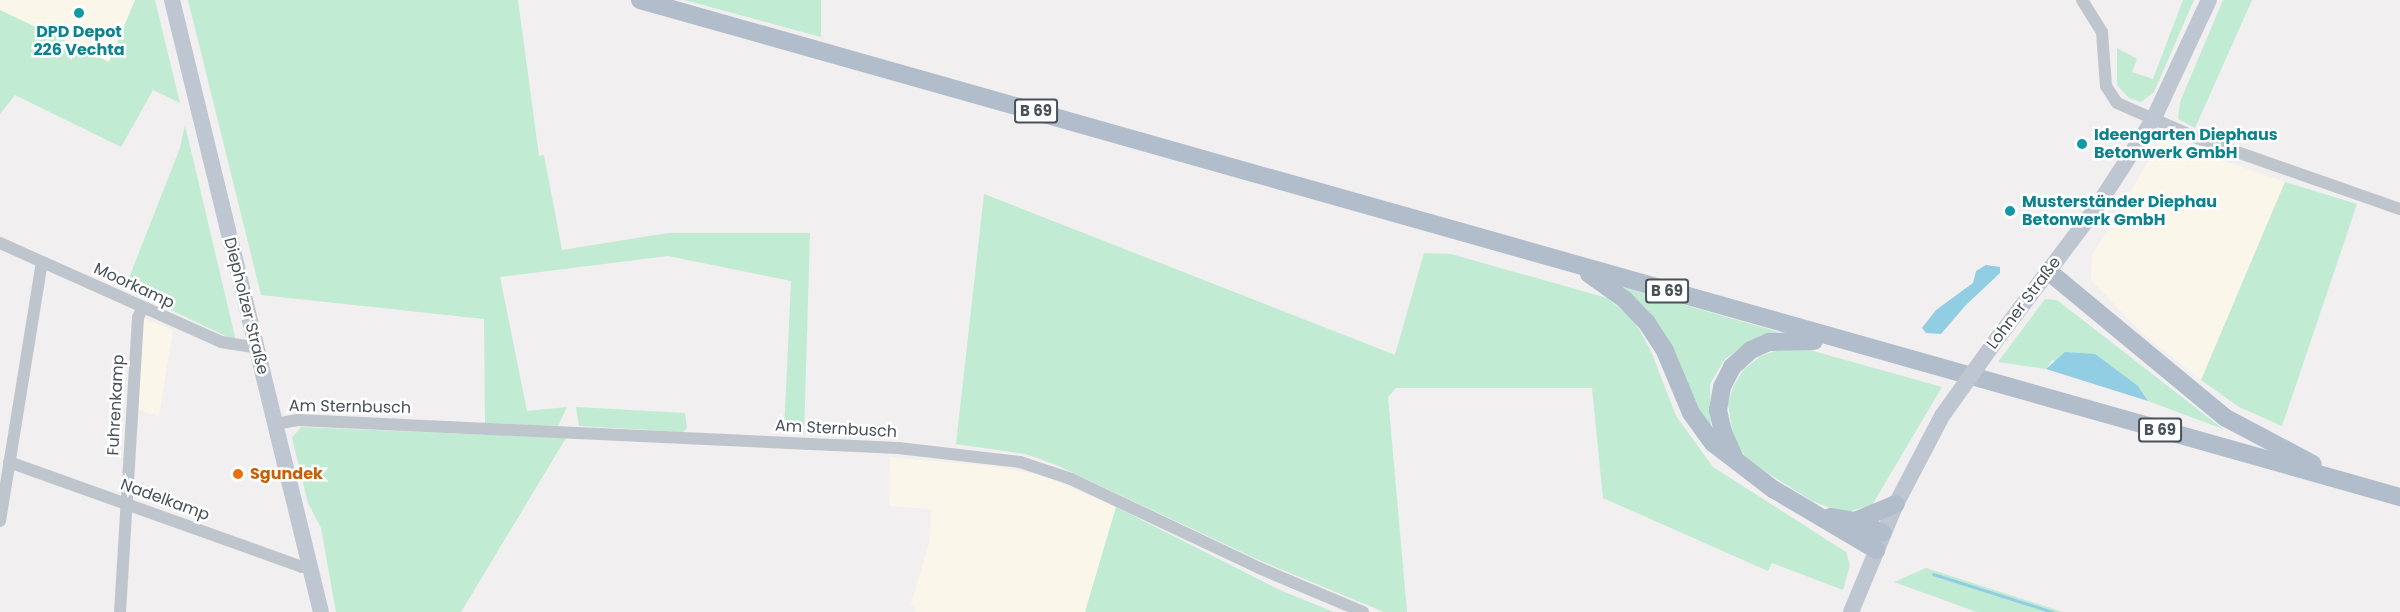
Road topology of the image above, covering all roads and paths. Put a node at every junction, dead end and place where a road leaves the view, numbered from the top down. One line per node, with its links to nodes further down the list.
1 (172, 0): 12 (main road, Diepholzer Straße)
2 (640, 0): 9 (main road, B 69)
3 (2082, 0): 5 (street)
4 (2209, 0): 5 (main road, Lohner Straße)
5 (2153, 120): 6 (street); 10 (main road, Lohner Straße)
6 (2400, 209)
7 (0, 243): 8 (street, Moorkamp)
8 (42, 262): 11 (street, Moorkamp); 16 (street)
9 (1580, 267): 13 (main road, B 69); 15 (main road)
10 (2048, 271): 17 (main road); 19 (main road, Lohner Straße, bridge)
11 (142, 308): 12 (street, Moorkamp); 20 (street, Fuhrenkamp)
12 (257, 348): 14 (main road, Diepholzer Straße)
13 (1868, 348): 15 (main road); 17 (main road, B 69)
14 (275, 423): 25 (main road, Diepholzer Straße); 28 (street, Am Sternbusch)
15 (1736, 461): 21 (main road)
16 (9, 462): 20 (street, Nadelkamp); 22 (street)
17 (2331, 478): 18 (main road, B 69)
18 (2400, 497)
19 (1896, 504): 23 (main road); 24 (main road, Lohner Straße)
20 (127, 505): 25 (street, Nadelkamp); 26 (street, Fuhrenkamp)
21 (1823, 516): 23 (main road); 24 (main road)
22 (0, 521)
23 (1855, 521): 24 (main road)
24 (1879, 542): 29 (main road, Lohner Straße)
25 (309, 566): 27 (main road, Diepholzer Straße)
26 (122, 611)
27 (321, 612)
28 (1363, 612)
29 (1851, 612)

